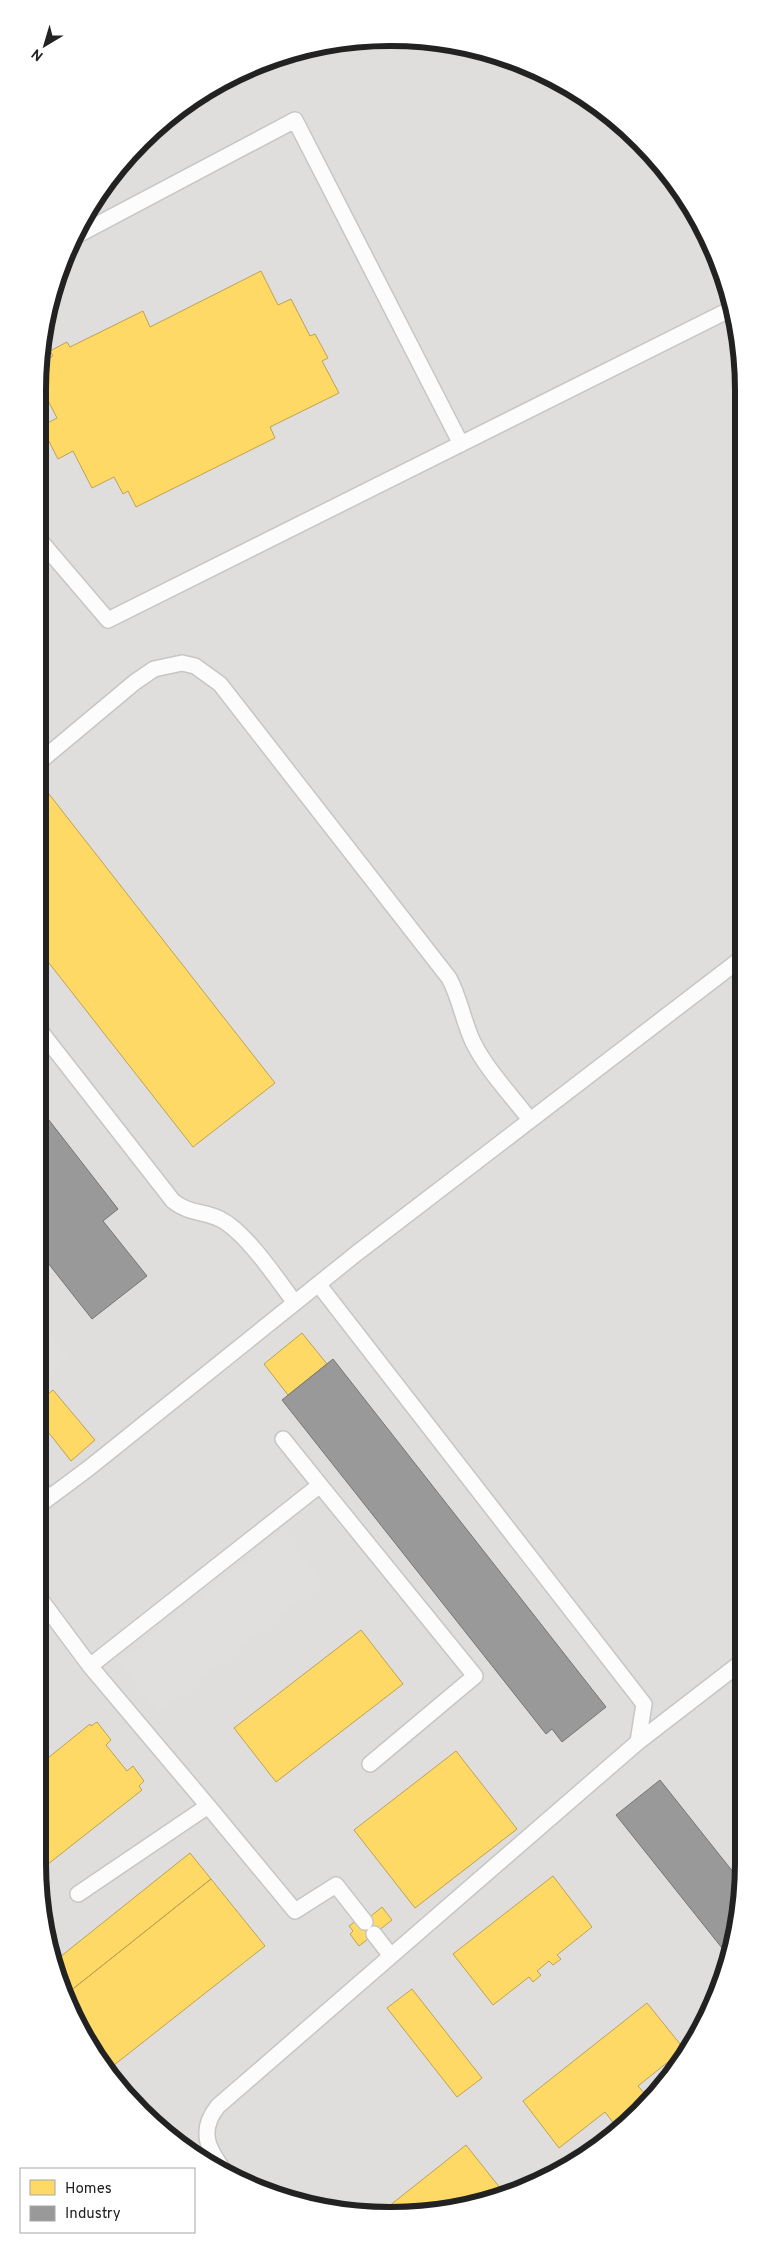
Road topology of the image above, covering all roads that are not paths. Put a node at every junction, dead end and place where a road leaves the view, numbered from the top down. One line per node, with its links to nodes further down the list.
1 (86, 231): 3 (lane)
2 (725, 312): 3 (lane)
3 (461, 444): 4 (lane)
4 (46, 547)
5 (46, 757): 8 (lane)
6 (735, 963): 8 (lane)
7 (46, 1038): 10 (lane)
8 (530, 1120): 9 (lane)
9 (319, 1285): 10 (lane); 17 (lane)
10 (296, 1303): 13 (lane)
11 (283, 1439): 12 (lane)
12 (320, 1485): 15 (lane); 18 (lane)
13 (46, 1500)
14 (46, 1607): 15 (lane)
15 (90, 1666): 19 (lane)
16 (735, 1667): 17 (lane)
17 (638, 1742): 21 (lane)
18 (370, 1764)
19 (208, 1806): 20 (lane); 21 (lane)
20 (78, 1894)
21 (391, 1956): 22 (lane)
22 (217, 2160)

